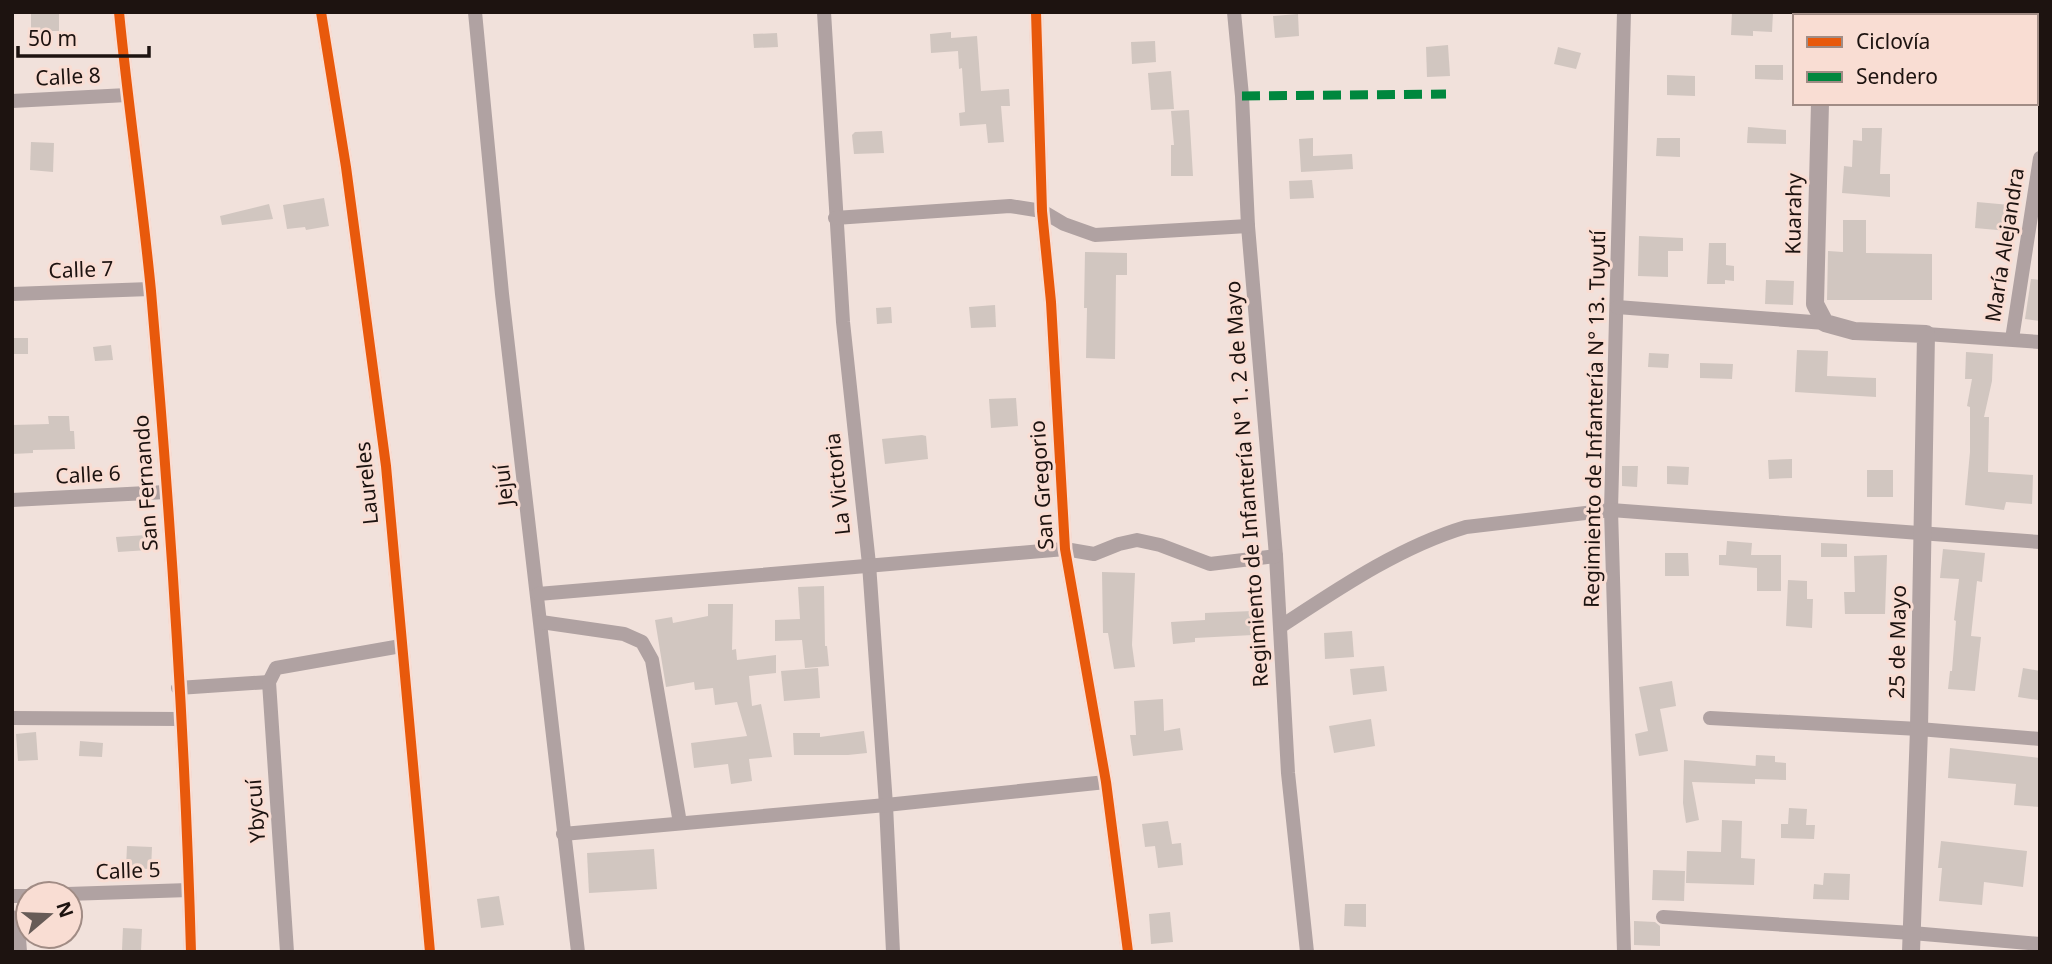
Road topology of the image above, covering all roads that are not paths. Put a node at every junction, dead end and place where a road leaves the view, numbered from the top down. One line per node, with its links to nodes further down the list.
1 (119, 12): 8 (street, San Fernando)
2 (321, 12): 33 (street, Laureles)
3 (475, 12): 30 (street, Jejuí)
4 (824, 12): 13 (street, La Victoria)
5 (1036, 12): 12 (street, San Gregorio)
6 (1234, 12): 14 (street, Regimiento de Infantería N° 1. 2 de Mayo)
7 (1624, 12): 17 (street, Regimiento de Infantería N° 13. Tuyutí)
8 (127, 95): 9 (street, Calle 8); 15 (street, San Fernando)
9 (12, 101)
10 (1820, 105): 18 (street, Kuarahy)
11 (2040, 158): 20 (street, María Alejandra)
12 (1042, 211): 13 (street); 14 (street); 27 (street, San Gregorio)
13 (835, 218): 29 (street, La Victoria)
14 (1248, 226): 28 (street, Regimiento de Infantería N° 1. 2 de Mayo)
15 (150, 289): 16 (street, Calle 7); 22 (street, San Fernando)
16 (12, 294)
17 (1617, 307): 18 (street); 24 (street, Regimiento de Infantería N° 13. Tuyutí)
18 (1825, 323): 19 (street)
19 (1926, 334): 20 (street); 25 (street, 25 de Mayo)
20 (2012, 339): 21 (street)
21 (2040, 342)
22 (166, 492): 23 (street, Calle 6); 35 (street, San Fernando)
23 (12, 500)
24 (1611, 510): 25 (street); 32 (street); 59 (street, Regimiento de Infantería N° 13. Tuyutí)
25 (1922, 532): 26 (street); 39 (street, 25 de Mayo)
26 (2040, 542)
27 (1065, 549): 28 (street); 29 (street); 41 (street, San Gregorio)
28 (1276, 556): 32 (street, Regimiento de Infantería N° 1. 2 de Mayo)
29 (869, 564): 30 (street); 42 (street, La Victoria)
30 (538, 594): 31 (street, Jejuí)
31 (541, 622): 43 (street); 44 (street, Jejuí)
32 (1280, 627): 58 (street, Regimiento de Infantería N° 1. 2 de Mayo)
33 (401, 646): 34 (street, Ybycuí); 54 (street, Laureles)
34 (269, 682): 35 (street); 53 (street, Ybycuí)
35 (178, 688): 38 (street, San Fernando)
36 (12, 718): 38 (street)
37 (1710, 718): 39 (street)
38 (180, 719): 45 (street, San Fernando)
39 (1919, 729): 40 (street); 49 (street, 25 de Mayo)
40 (2040, 739)
41 (1106, 782): 42 (street); 57 (street, San Gregorio)
42 (886, 805): 43 (street); 56 (street, La Victoria)
43 (680, 823): 44 (street)
44 (563, 834): 55 (street, Jejuí)
45 (189, 890): 46 (street, Calle 5); 52 (street, San Fernando)
46 (84, 893)
47 (12, 917): 51 (street)
48 (1663, 917): 49 (street)
49 (1912, 933): 50 (street); 60 (street, 25 de Mayo)
50 (2040, 944)
51 (20, 952)
52 (191, 952)
53 (287, 952)
54 (430, 952)
55 (578, 952)
56 (893, 952)
57 (1128, 952)
58 (1307, 952)
59 (1624, 952)
60 (1911, 952)

